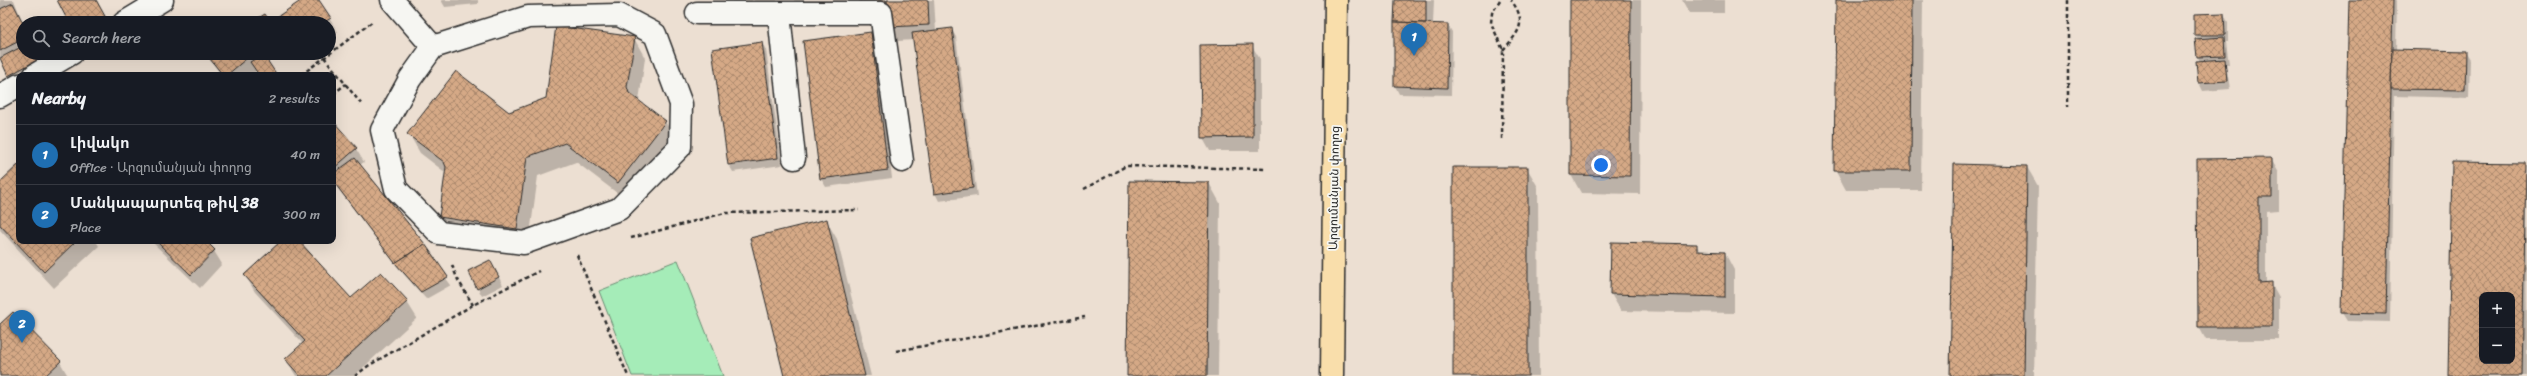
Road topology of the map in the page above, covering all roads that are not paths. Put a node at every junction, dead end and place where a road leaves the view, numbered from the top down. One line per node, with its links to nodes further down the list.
1 (162, 0): 6 (lane)
2 (1336, 0): 14 (main road, Արզումանյան փողոց)
3 (394, 2): 7 (lane)
4 (697, 13): 5 (lane)
5 (779, 14): 12 (lane); 13 (lane)
6 (136, 16)
7 (433, 47): 7 (lane)
8 (60, 60): 9 (lane)
9 (40, 72)
10 (16, 87): 11 (lane)
11 (0, 95)
12 (794, 158)
13 (902, 161)
14 (1332, 376)

